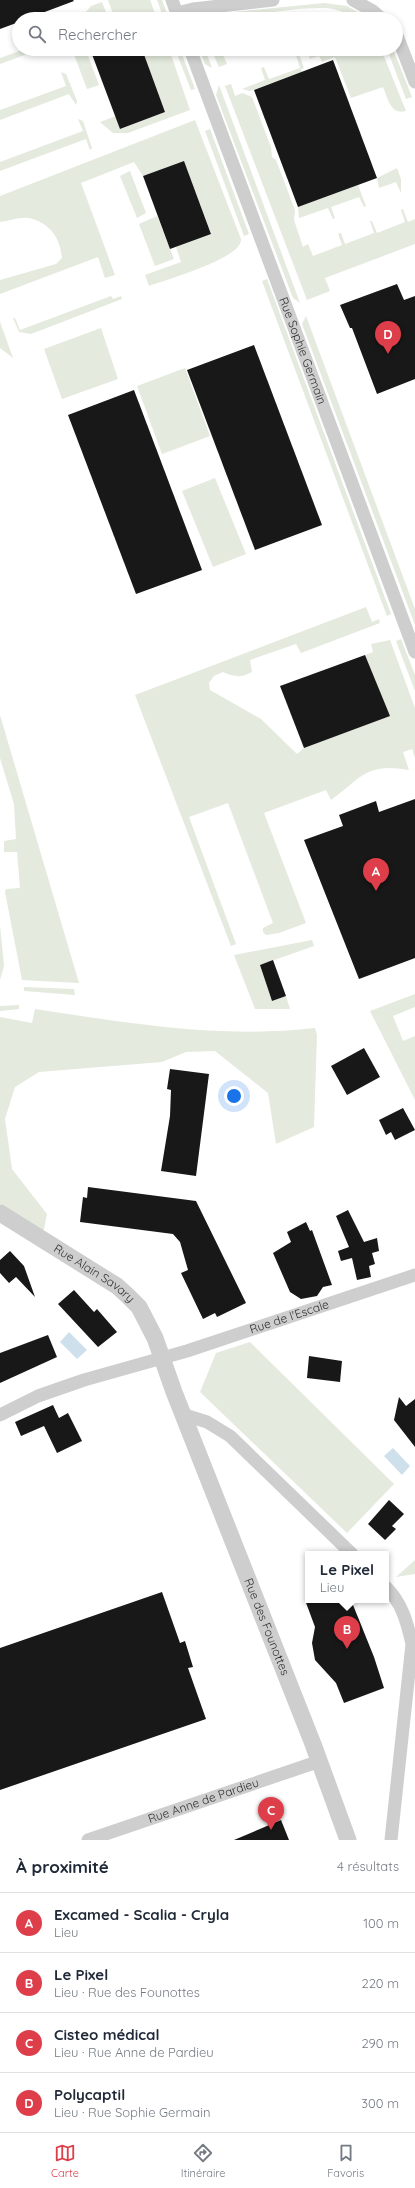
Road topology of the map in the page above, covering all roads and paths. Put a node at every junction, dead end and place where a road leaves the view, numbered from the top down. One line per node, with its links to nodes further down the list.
1 (172, 0): 4 (street)
2 (273, 0): 5 (street)
3 (353, 0): 6 (street)
4 (176, 12)
5 (187, 12)
6 (374, 12)
7 (403, 51): 9 (street)
8 (193, 56): 10 (street, Rue Sophie Germain)
9 (415, 82)
10 (415, 652)
11 (0, 1213): 13 (street, Rue Alain Savary)
12 (415, 1275): 13 (street, Rue de l'Escale)
13 (163, 1358): 14 (street); 15 (street, Rue des Founottes)
14 (0, 1415)
15 (185, 1415): 16 (street); 18 (street, Rue des Founottes)
16 (349, 1551)
17 (389, 1590): 21 (street)
18 (320, 1761): 19 (street, Rue Anne de Pardieu); 20 (street, Rue des Founottes)
19 (88, 1840)
20 (348, 1840)
21 (390, 1840)

